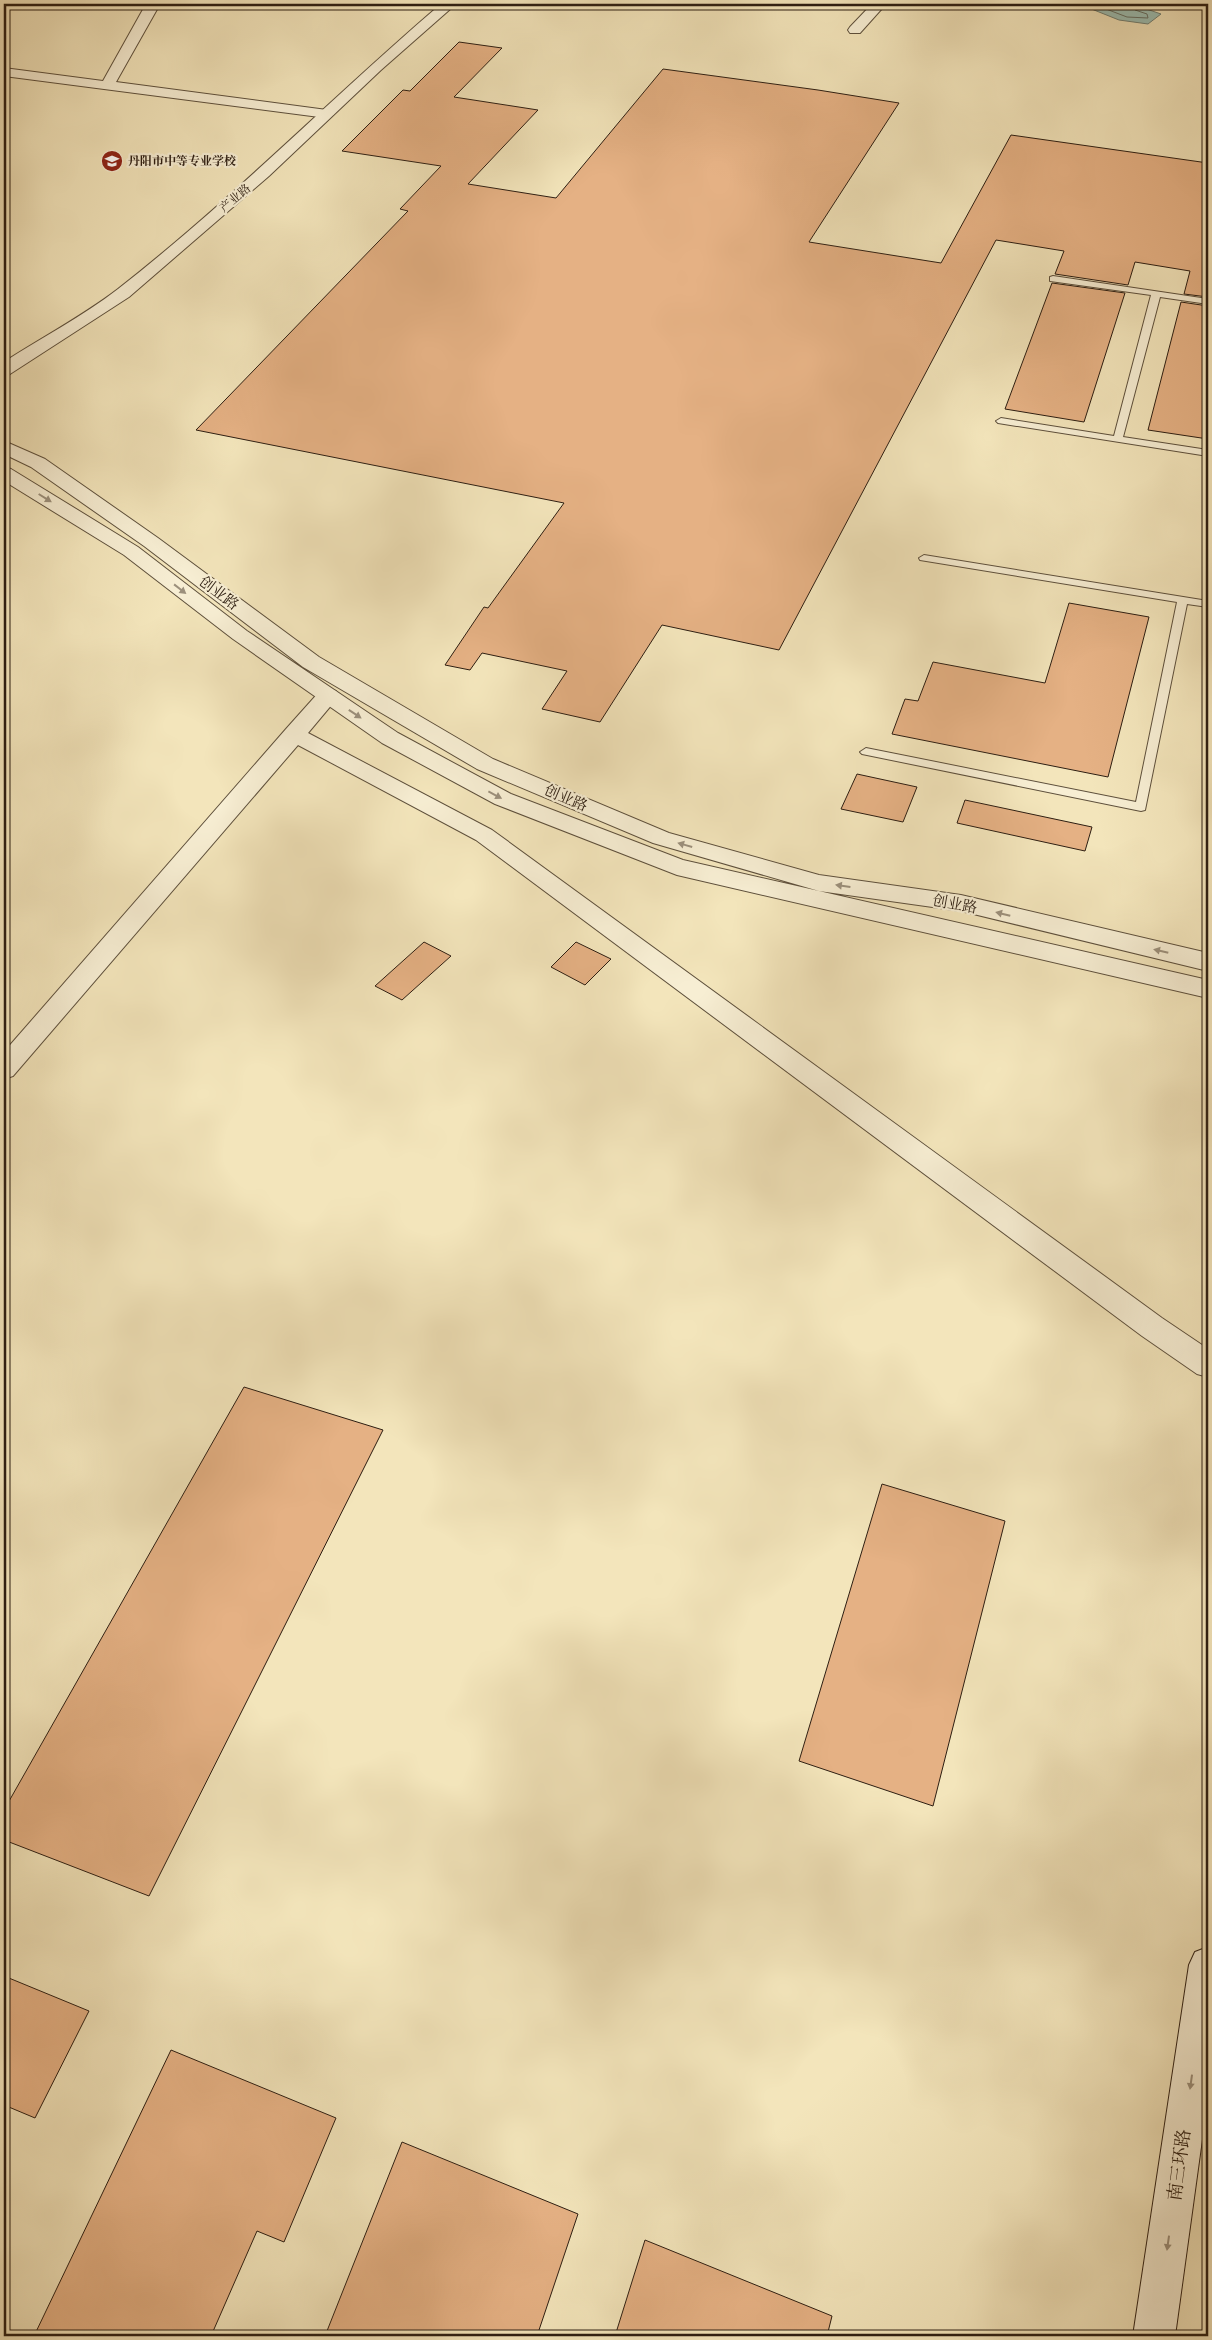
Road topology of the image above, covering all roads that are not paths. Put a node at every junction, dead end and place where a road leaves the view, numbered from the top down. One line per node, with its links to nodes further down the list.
1 (154, 4): 6 (street)
2 (449, 4): 7 (street, 产业路)
3 (879, 4): 4 (street)
4 (855, 30)
5 (4, 72): 6 (street)
6 (107, 86): 7 (street)
7 (327, 114): 11 (street, 产业路)
8 (1053, 279): 9 (lane)
9 (1156, 294): 10 (lane); 13 (lane)
10 (1208, 301)
11 (4, 370)
12 (1002, 421): 13 (lane)
13 (1118, 439): 15 (lane)
14 (4, 447): 23 (street, 创业路, one-way to 14)
15 (1208, 453)
16 (4, 472): 20 (street, 创业路, one-way to 20)
17 (924, 558): 18 (lane)
18 (1182, 601): 19 (lane); 22 (lane)
19 (1208, 604)
20 (328, 696): 21 (street); 24 (street, 创业路, one-way to 24)
21 (294, 734): 25 (street); 26 (street)
22 (866, 752)
23 (1208, 962)
24 (1208, 989)
25 (4, 1069)
26 (1208, 1365)
27 (1208, 1965): 28 (street, 南三环路, one-way to 28)
28 (1154, 2336)

